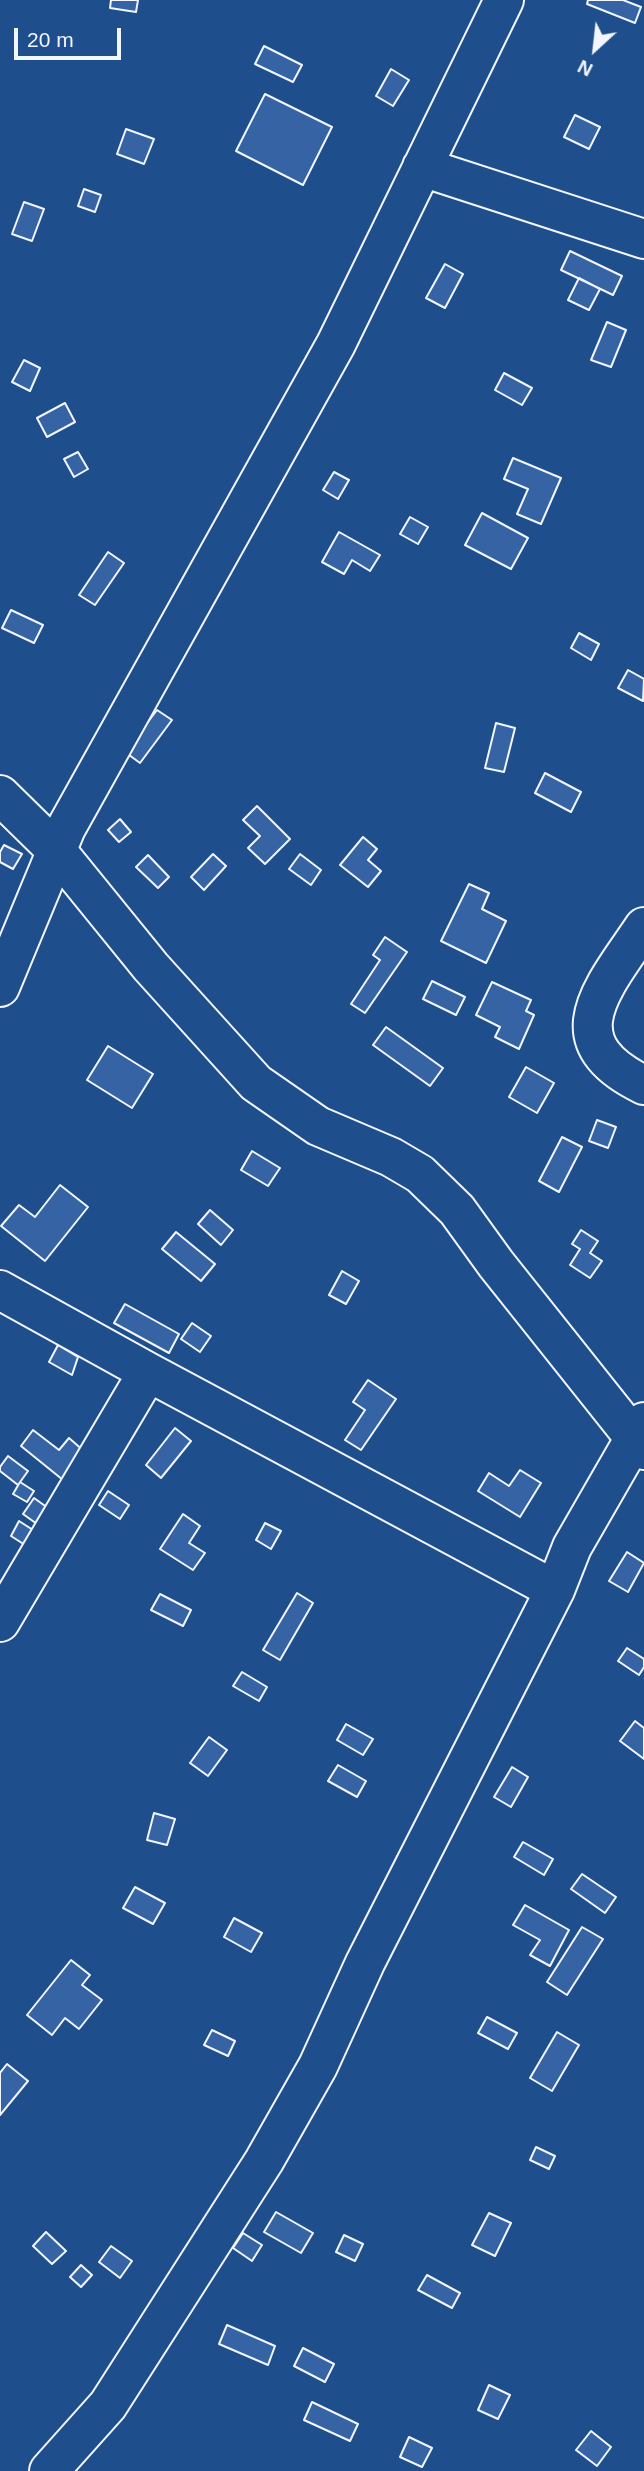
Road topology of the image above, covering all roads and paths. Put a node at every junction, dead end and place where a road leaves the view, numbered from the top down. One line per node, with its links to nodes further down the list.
1 (504, 0): 2 (street)
2 (422, 167): 3 (street); 5 (street)
3 (644, 239)
4 (0, 795): 5 (street)
5 (56, 850): 7 (street); 11 (street)
6 (644, 927): 8 (street)
7 (0, 986)
8 (644, 1085)
9 (0, 1290): 10 (street)
10 (148, 1373): 12 (street); 13 (street)
11 (641, 1436): 12 (street)
12 (555, 1590): 14 (street)
13 (0, 1622)
14 (53, 2470)

